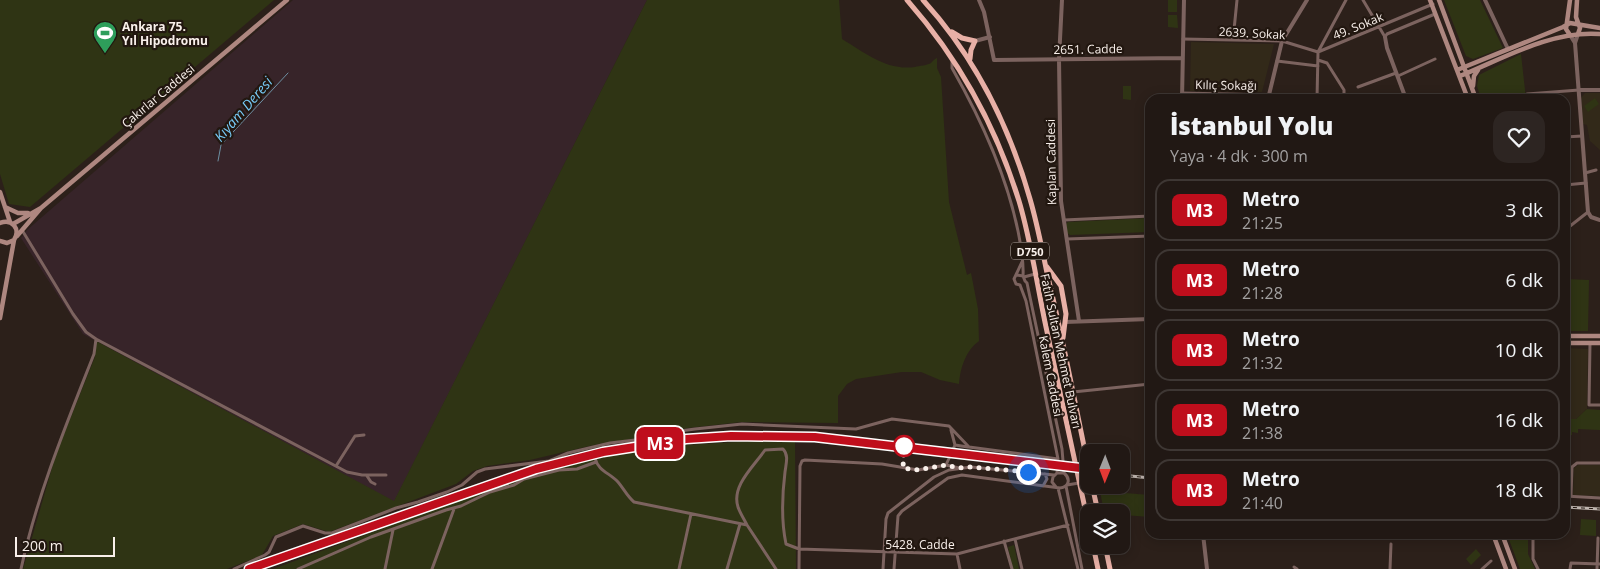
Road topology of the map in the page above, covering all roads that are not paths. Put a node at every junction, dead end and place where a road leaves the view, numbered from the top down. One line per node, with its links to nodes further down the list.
1 (287, 0): 72 (main road, Çakırlar Caddesi)
2 (907, 0): 35 (highway, Fatih Sultan Mehmet Bulvarı / D750)
3 (924, 0): 22 (highway, Fatih Sultan Mehmet Bulvarı / D750)
4 (980, 0): 26 (street)
5 (1062, 0): 37 (street, Kaplan Caddesi)
6 (1184, 0): 28 (street)
7 (1237, 0): 29 (street)
8 (1308, 0): 31 (street)
9 (1346, 0): 34 (street)
10 (1362, 0): 20 (street)
11 (1438, 0): 16 (main road)
12 (1485, 0): 33 (street)
13 (1570, 0): 19 (main road)
14 (1577, 0): 18 (main road)
15 (1431, 2): 17 (main road); 20 (street, 49. Sokak)
16 (1443, 11): 17 (main road); 43 (main road)
17 (1436, 13): 27 (street, 49. Sokak); 45 (main road)
18 (1578, 24): 19 (main road); 21 (main road); 23 (main road)
19 (1567, 25): 25 (main road); 33 (main road)
20 (1378, 28): 27 (street); 34 (street, 49. Sokak)
21 (1600, 28)
22 (950, 31): 30 (highway); 38 (highway, Fatih Sultan Mehmet Bulvarı / D750)
23 (1578, 34): 24 (main road); 25 (main road); 32 (street)
24 (1600, 34)
25 (1570, 35): 32 (street); 44 (main road)
26 (990, 37): 30 (street); 37 (street, 2651. Cadde)
27 (1384, 37): 47 (street)
28 (1183, 39): 29 (street, 2639. Sokak); 36 (street)
29 (1233, 40): 31 (street, 2639. Sokak)
30 (975, 41): 38 (highway)
31 (1282, 41): 34 (street, 2639. Sokak); 41 (street)
32 (1575, 43): 51 (street)
33 (1508, 49): 43 (main road)
34 (1318, 52): 39 (street)
35 (953, 58): 64 (highway, Fatih Sultan Mehmet Bulvarı / D750); 65 (street, Kalem Caddesi)
36 (1182, 58): 37 (street, 2651. Cadde); 53 (street)
37 (1059, 59): 76 (street, Kaplan Caddesi)
38 (970, 60): 87 (highway, Fatih Sultan Mehmet Bulvarı / D750)
39 (1318, 60): 42 (street); 57 (street)
40 (1435, 60): 47 (street)
41 (1277, 61): 42 (street); 55 (street)
42 (1318, 66): 56 (street)
43 (1464, 67): 45 (main road); 46 (main road)
44 (1481, 68): 46 (main road); 50 (main road)
45 (1457, 70): 48 (main road)
46 (1467, 73): 48 (main road); 50 (main road)
47 (1397, 74): 49 (street); 58 (street)
48 (1460, 76): 59 (main road)
49 (1358, 87)
50 (1473, 90): 60 (main road)
51 (1579, 90): 52 (street); 61 (street); 62 (street)
52 (1600, 90)
53 (1182, 93): 54 (street, Kılıç Sokağı)
54 (1204, 94)
55 (1270, 94)
56 (1317, 94)
57 (1344, 94)
58 (1404, 94)
59 (1466, 94)
60 (1474, 94)
61 (1527, 94)
62 (1582, 136): 63 (street); 67 (street)
63 (1570, 137)
64 (1002, 154): 65 (street); 88 (highway, Fatih Sultan Mehmet Bulvarı / D750)
65 (996, 157): 86 (street, Kalem Caddesi)
66 (1596, 170): 67 (street)
67 (1585, 173): 68 (street)
68 (1586, 184): 69 (street); 73 (street)
69 (1570, 185)
70 (0, 192): 71 (main road)
71 (5, 208): 74 (main road); 78 (main road)
72 (41, 208): 74 (main road, Çakırlar Caddesi); 81 (main road, Çakırlar Caddesi)
73 (1588, 212): 77 (street); 80 (street)
74 (32, 213): 78 (main road, Çakırlar Caddesi)
75 (1145, 216): 76 (street)
76 (1064, 220): 83 (street, Kaplan Caddesi)
77 (1600, 220)
78 (12, 223): 79 (main road, Çakırlar Caddesi); 84 (main road)
79 (0, 224)
80 (1570, 226)
81 (21, 230): 84 (main road, Çakırlar Caddesi); 98 (street)
82 (1145, 236): 83 (street)
83 (1067, 238): 95 (street, Kaplan Caddesi)
84 (15, 239): 85 (main road); 92 (main road)
85 (0, 241)
86 (1023, 261): 89 (street); 90 (street, Kalem Caddesi)
87 (1046, 266): 94 (highway); 101 (highway, Fatih Sultan Mehmet Bulvarı / D750)
88 (1035, 274): 90 (street); 118 (highway, Fatih Sultan Mehmet Bulvarı / D750)
89 (1018, 275): 90 (street); 91 (street, Kalem Caddesi)
90 (1024, 278): 91 (street); 119 (street, Kalem Caddesi)
91 (1020, 285): 113 (street, Kalem Caddesi)
92 (0, 318)
93 (1145, 319): 95 (street)
94 (1065, 322): 95 (street); 101 (highway)
95 (1078, 322)
96 (1570, 336): 97 (main road)
97 (1600, 336)
98 (96, 339): 116 (street); 154 (street)
99 (1570, 343): 100 (main road)
100 (1590, 343): 102 (main road); 105 (street)
101 (1063, 344): 104 (highway, Fatih Sultan Mehmet Bulvarı / D750)
102 (1600, 344)
103 (1145, 385): 104 (street)
104 (1072, 392): 108 (highway, Fatih Sultan Mehmet Bulvarı / D750)
105 (1600, 405)
106 (950, 430): 109 (street); 110 (street); 111 (street)
107 (364, 434): 116 (street)
108 (1083, 444)
109 (955, 445): 111 (street); 115 (street)
110 (592, 447): 112 (street); 155 (street)
111 (969, 447): 113 (street)
112 (593, 452)
113 (1058, 459): 121 (street, Kalem Caddesi)
114 (1600, 463): 129 (street)
115 (946, 465): 117 (street); 146 (street)
116 (336, 466): 122 (street)
117 (959, 468): 120 (street); 147 (street)
118 (1077, 470): 119 (street); 124 (highway, Fatih Sultan Mehmet Bulvarı / D750)
119 (1065, 473): 121 (street); 126 (street)
120 (1045, 474): 121 (street); 127 (street)
121 (1055, 474): 128 (street)
122 (366, 475): 123 (street); 125 (street)
123 (386, 475)
124 (1079, 483): 126 (street); 131 (highway, Fatih Sultan Mehmet Bulvarı / D750)
125 (375, 484)
126 (1066, 485): 128 (street); 169 (street)
127 (1043, 486): 128 (street); 148 (street)
128 (1057, 488): 136 (street)
129 (1571, 496): 130 (street)
130 (1600, 498)
131 (1084, 504)
132 (455, 508): 133 (street); 137 (street); 158 (street)
133 (692, 514): 134 (street); 159 (street)
134 (740, 524): 135 (street); 160 (street)
135 (747, 525): 146 (street); 161 (street)
136 (1068, 525): 139 (street, 5428. Cadde); 168 (street)
137 (393, 529): 156 (street); 157 (street)
138 (1598, 538): 153 (street)
139 (1015, 539): 144 (street, 5428. Cadde); 167 (street)
140 (1204, 539): 172 (street)
141 (1495, 539): 175 (main road)
142 (1504, 539): 176 (main road)
143 (1533, 539): 177 (street)
144 (1004, 541): 149 (street, 5428. Cadde); 166 (street)
145 (1391, 544): 173 (street)
146 (799, 549): 147 (street, 5428. Cadde); 162 (street)
147 (884, 553): 148 (street, 5428. Cadde); 163 (street)
148 (895, 553): 149 (street, 5428. Cadde); 164 (street)
149 (957, 554): 165 (street)
150 (1095, 554): 170 (highway)
151 (1107, 554): 171 (highway)
152 (1491, 561): 174 (street)
153 (1599, 564): 178 (street); 179 (street)
154 (21, 569)
155 (234, 569)
156 (298, 569)
157 (384, 569)
158 (432, 569)
159 (679, 569)
160 (727, 569)
161 (776, 569)
162 (798, 569)
163 (884, 569)
164 (894, 569)
165 (960, 569)
166 (1012, 569)
167 (1022, 569)
168 (1078, 569)
169 (1082, 569)
170 (1098, 569)
171 (1110, 569)
172 (1207, 569)
173 (1390, 569)
174 (1482, 569)
175 (1506, 569)
176 (1515, 569)
177 (1538, 569)
178 (1570, 569)
179 (1597, 569)

